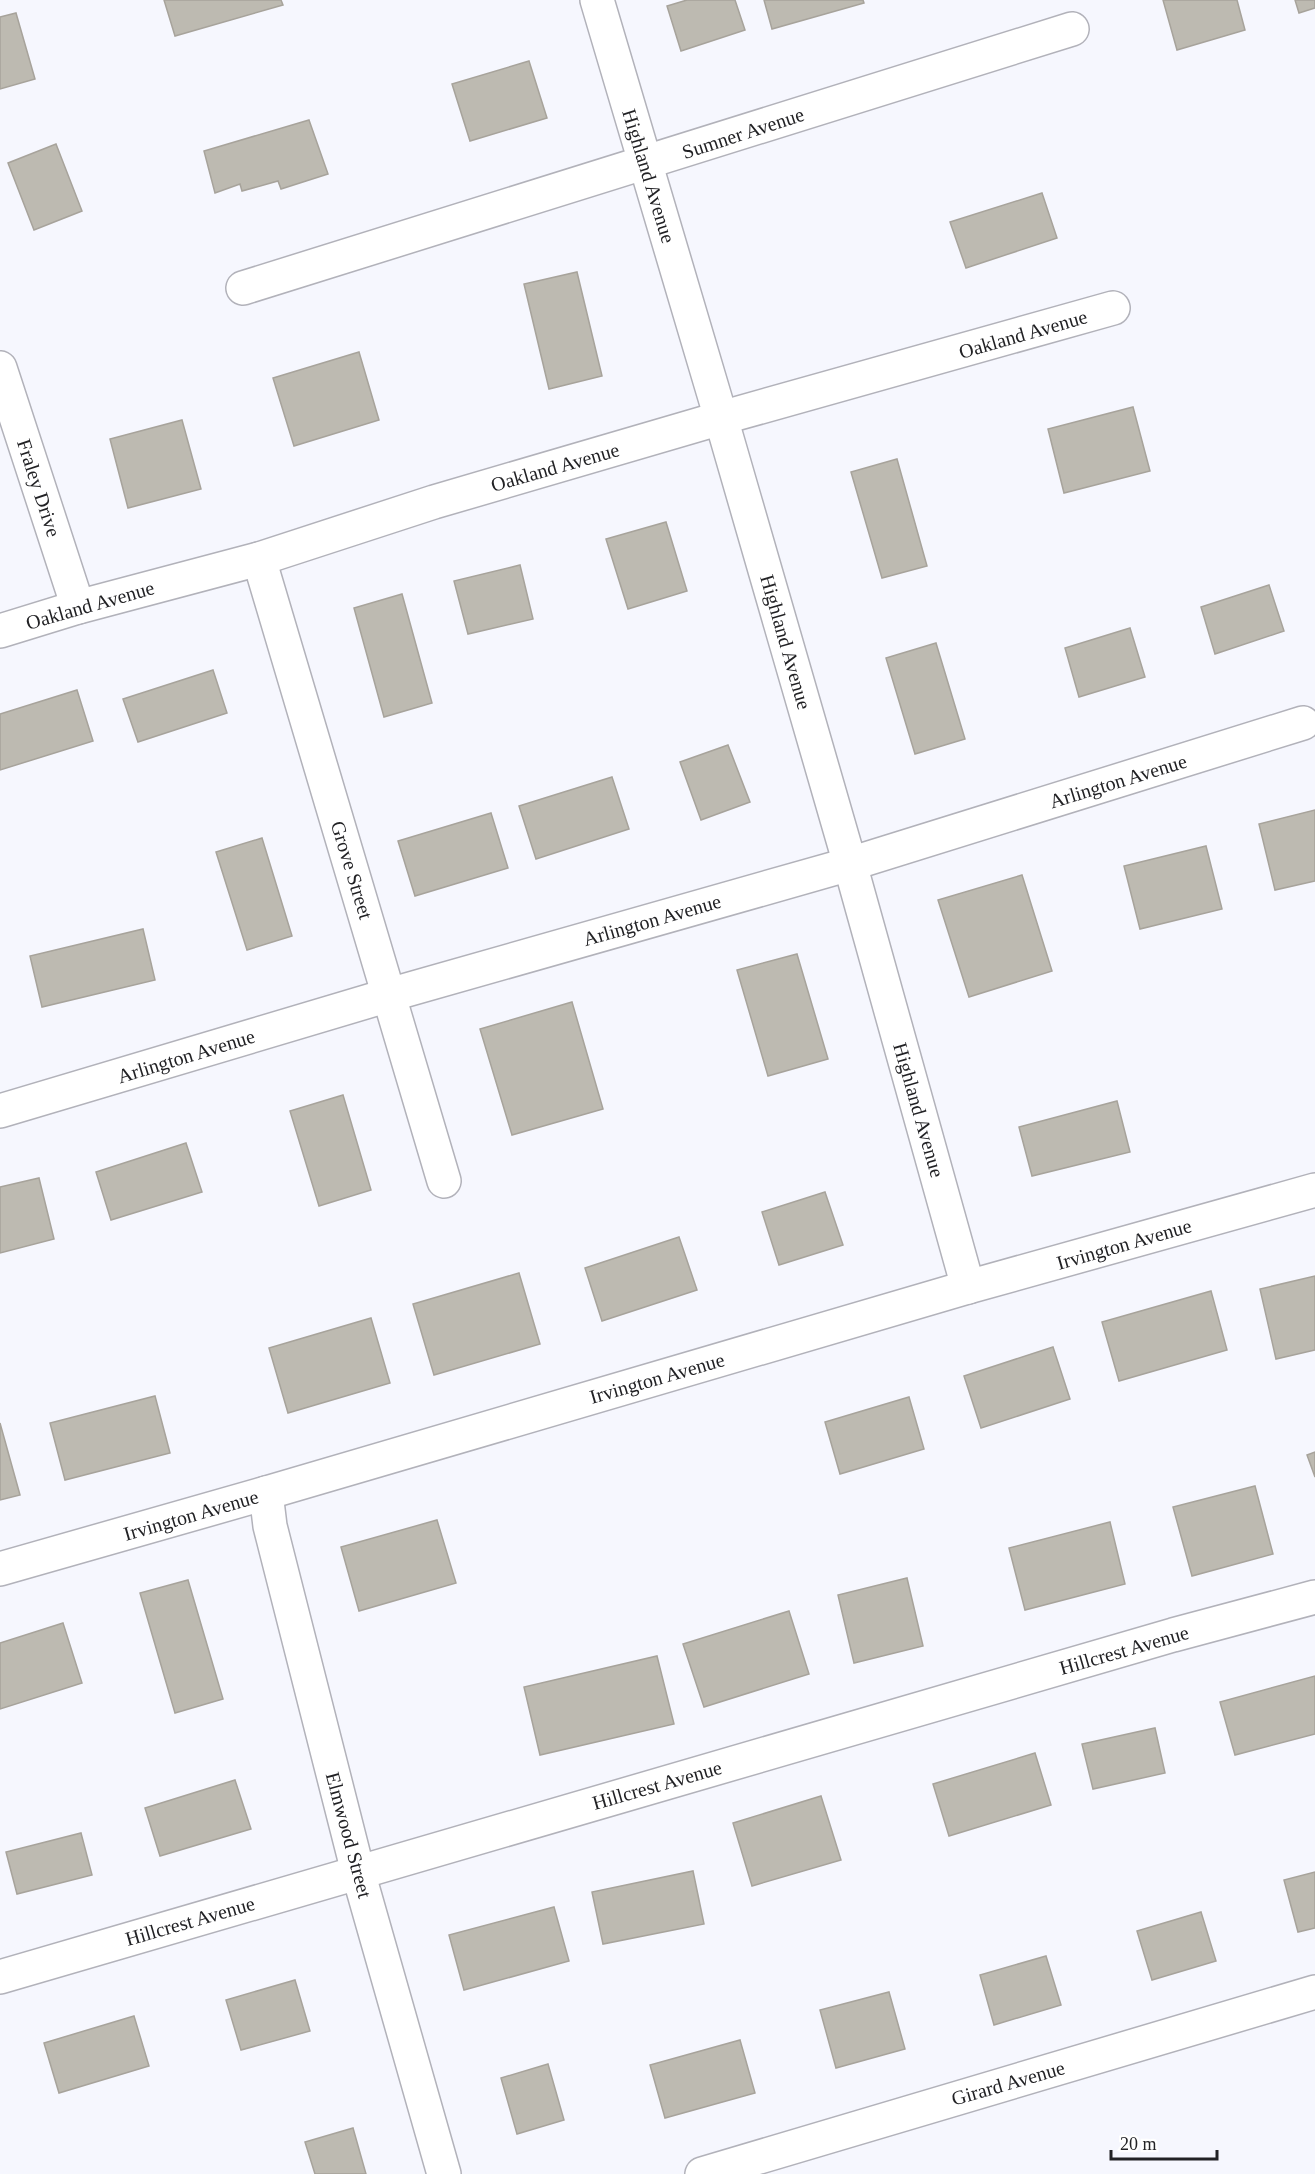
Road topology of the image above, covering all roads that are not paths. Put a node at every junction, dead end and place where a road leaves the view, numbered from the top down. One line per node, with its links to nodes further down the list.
1 (597, 0): 3 (street, Highland Avenue)
2 (1072, 29): 3 (street, Sumner Avenue)
3 (645, 164): 4 (street, Sumner Avenue); 7 (street, Highland Avenue)
4 (243, 288)
5 (1113, 308): 7 (street, Oakland Avenue)
6 (0, 368): 9 (street, Fraley Drive)
7 (721, 418): 8 (street, Oakland Avenue); 12 (street, Highland Avenue)
8 (259, 559): 9 (street, Oakland Avenue); 13 (street, Grove Street)
9 (78, 607): 10 (street, Oakland Avenue)
10 (0, 631)
11 (1303, 723): 12 (street, Arlington Avenue)
12 (850, 864): 13 (street, Arlington Avenue); 17 (street, Highland Avenue)
13 (389, 995): 14 (street, Arlington Avenue); 15 (street, Grove Street)
14 (0, 1112)
15 (444, 1181)
16 (1315, 1190): 17 (street, Irvington Avenue)
17 (968, 1287): 18 (street, Irvington Avenue)
18 (266, 1493): 19 (street, Irvington Avenue); 21 (street, Elmwood Street)
19 (0, 1569)
20 (1315, 1597): 21 (street, Hillcrest Avenue)
21 (358, 1872): 22 (street, Hillcrest Avenue); 24 (street, Elmwood Street)
22 (0, 1977)
23 (1315, 1992): 25 (street, Girard Avenue)
24 (444, 2174)
25 (702, 2174)

